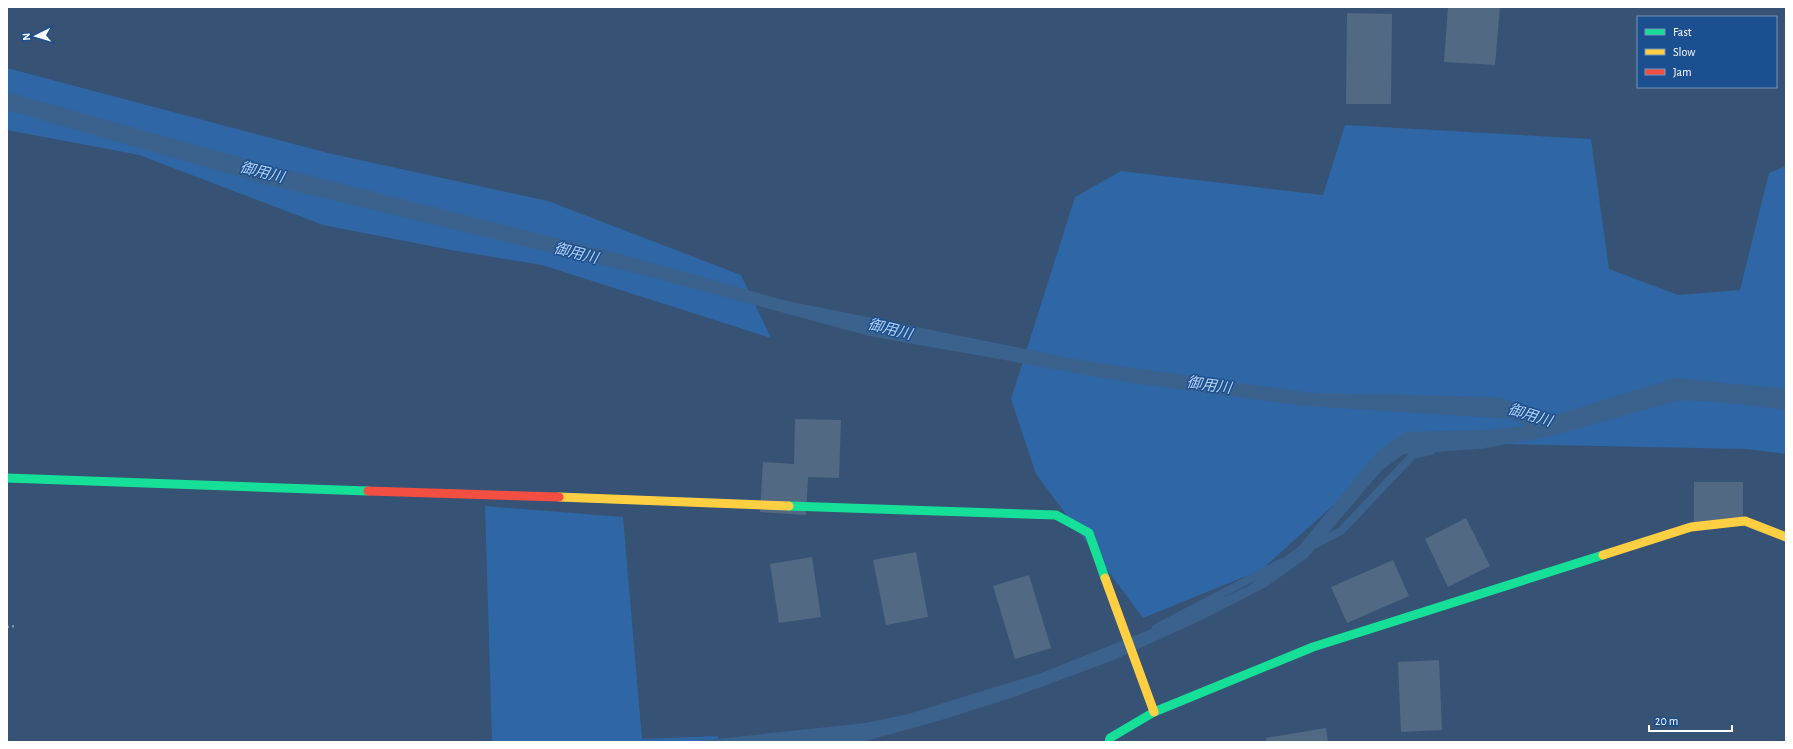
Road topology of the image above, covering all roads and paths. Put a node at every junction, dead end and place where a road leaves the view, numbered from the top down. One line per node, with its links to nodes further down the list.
1 (7, 478): 5 (street)
2 (1786, 537): 5 (street)
3 (17, 626): 4 (path)
4 (7, 627)
5 (1154, 712): 6 (street)
6 (1109, 742)

